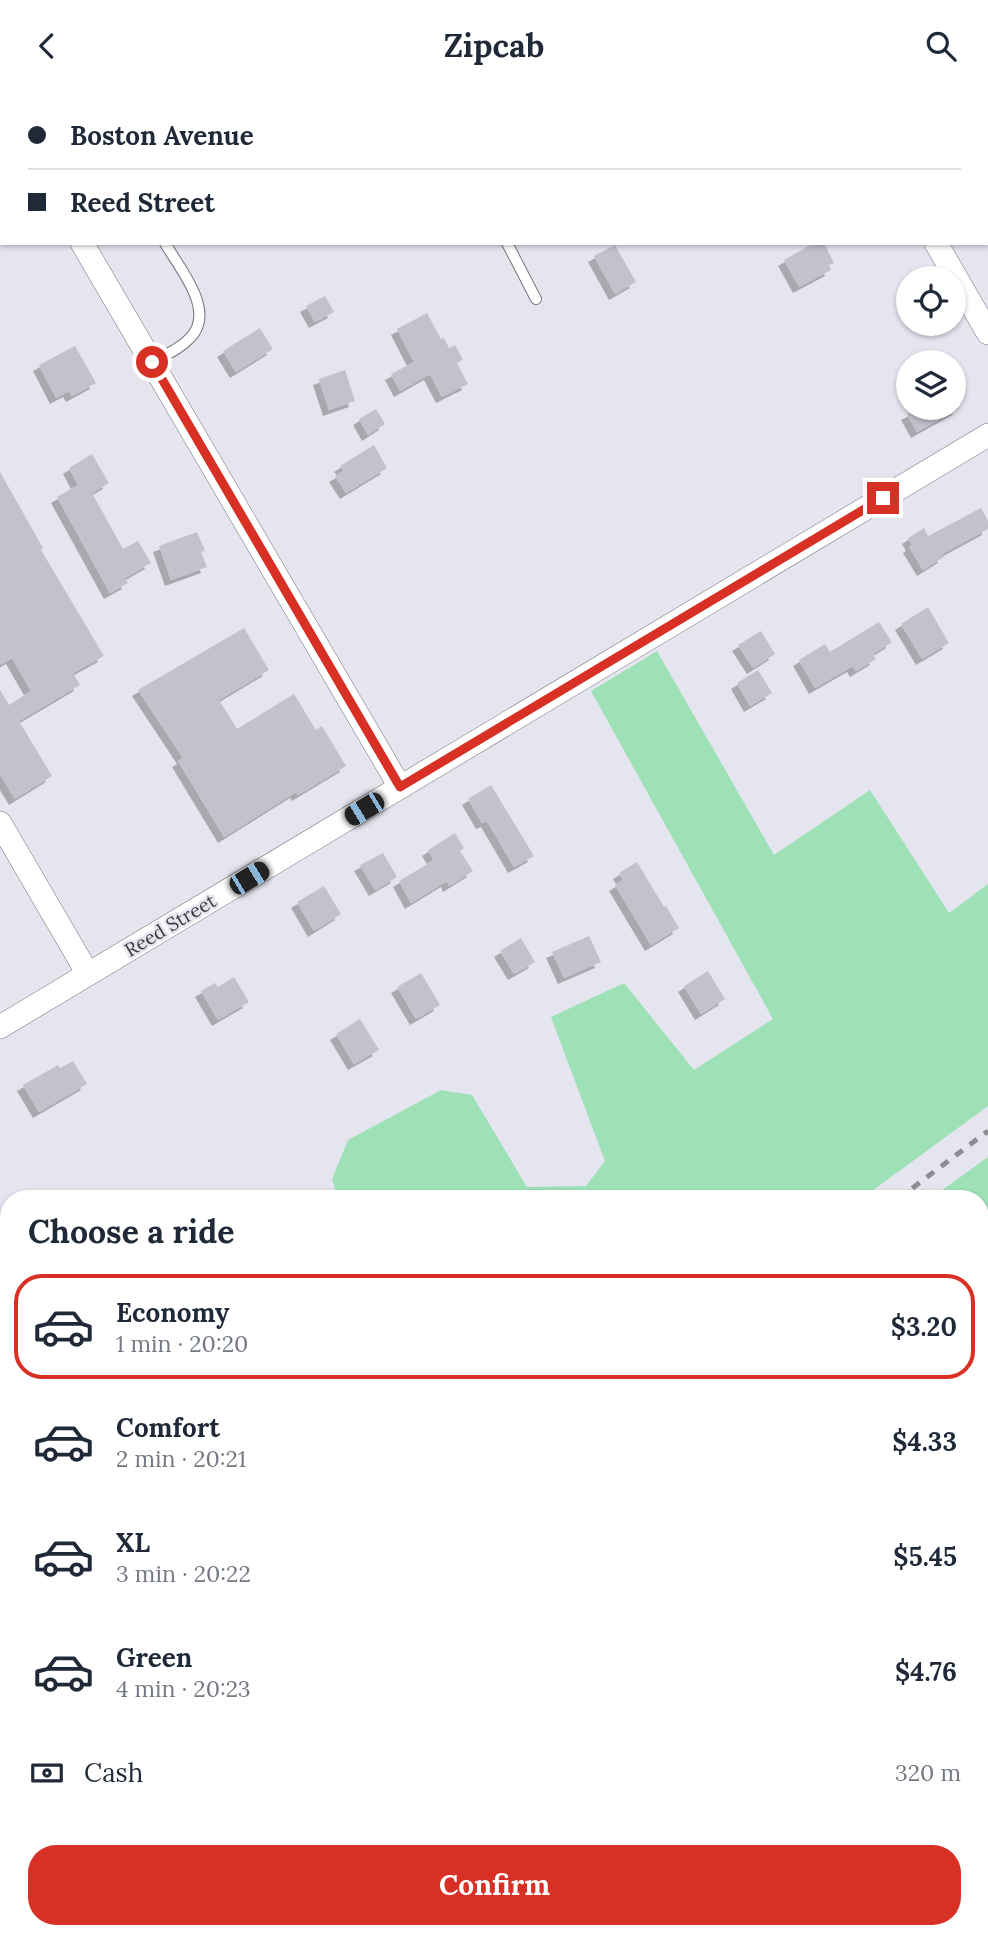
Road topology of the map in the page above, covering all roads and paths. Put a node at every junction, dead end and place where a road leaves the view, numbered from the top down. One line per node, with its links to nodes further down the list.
1 (83, 245): 7 (street)
2 (165, 245): 7 (lane)
3 (510, 245): 5 (lane)
4 (937, 245): 6 (street)
5 (536, 299)
6 (988, 333)
7 (152, 362): 9 (street)
8 (988, 435): 9 (street, Reed Street)
9 (400, 787): 11 (street, Reed Street)
10 (0, 823): 11 (street)
11 (88, 974): 12 (street, Reed Street)
12 (0, 1027)

